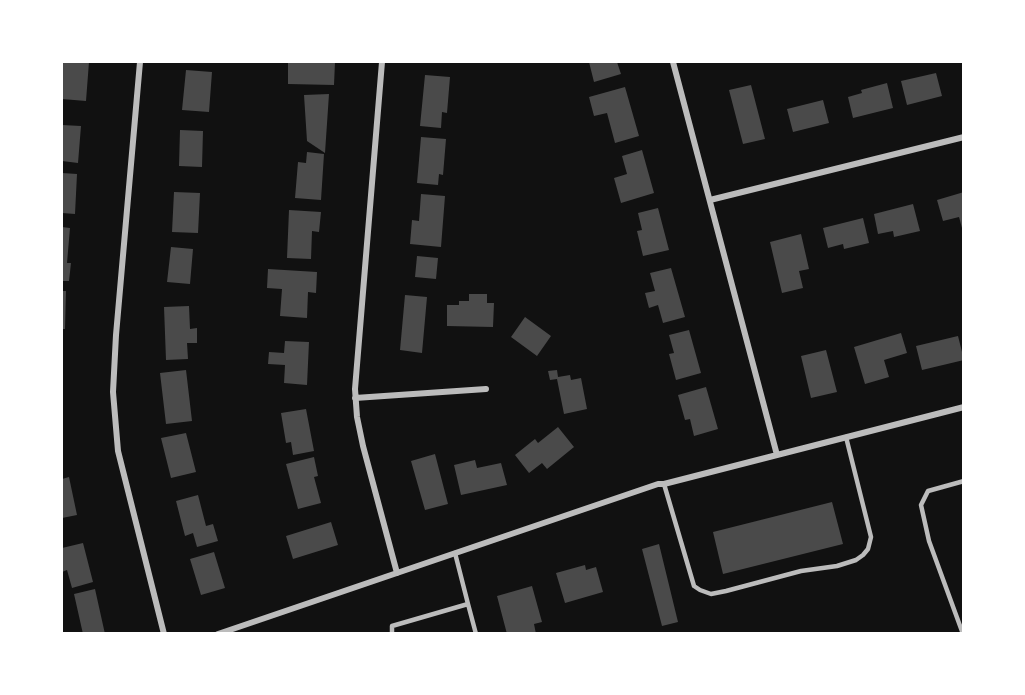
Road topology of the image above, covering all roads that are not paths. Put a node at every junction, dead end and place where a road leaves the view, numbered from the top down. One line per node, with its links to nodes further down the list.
1 (140, 62): 16 (street)
2 (382, 62): 7 (street)
3 (673, 62): 5 (street)
4 (963, 137): 5 (street)
5 (710, 200): 10 (street)
6 (486, 389): 7 (street)
7 (355, 399): 14 (street)
8 (963, 407): 9 (street)
9 (846, 437): 10 (street); 12 (lane)
10 (777, 455): 12 (street)
11 (963, 481): 20 (lane)
12 (664, 484): 13 (street)
13 (455, 553): 14 (street); 15 (lane)
14 (397, 573): 17 (street)
15 (468, 604): 18 (lane); 19 (lane)
16 (164, 633)
17 (218, 633)
18 (392, 633)
19 (476, 633)
20 (963, 633)

